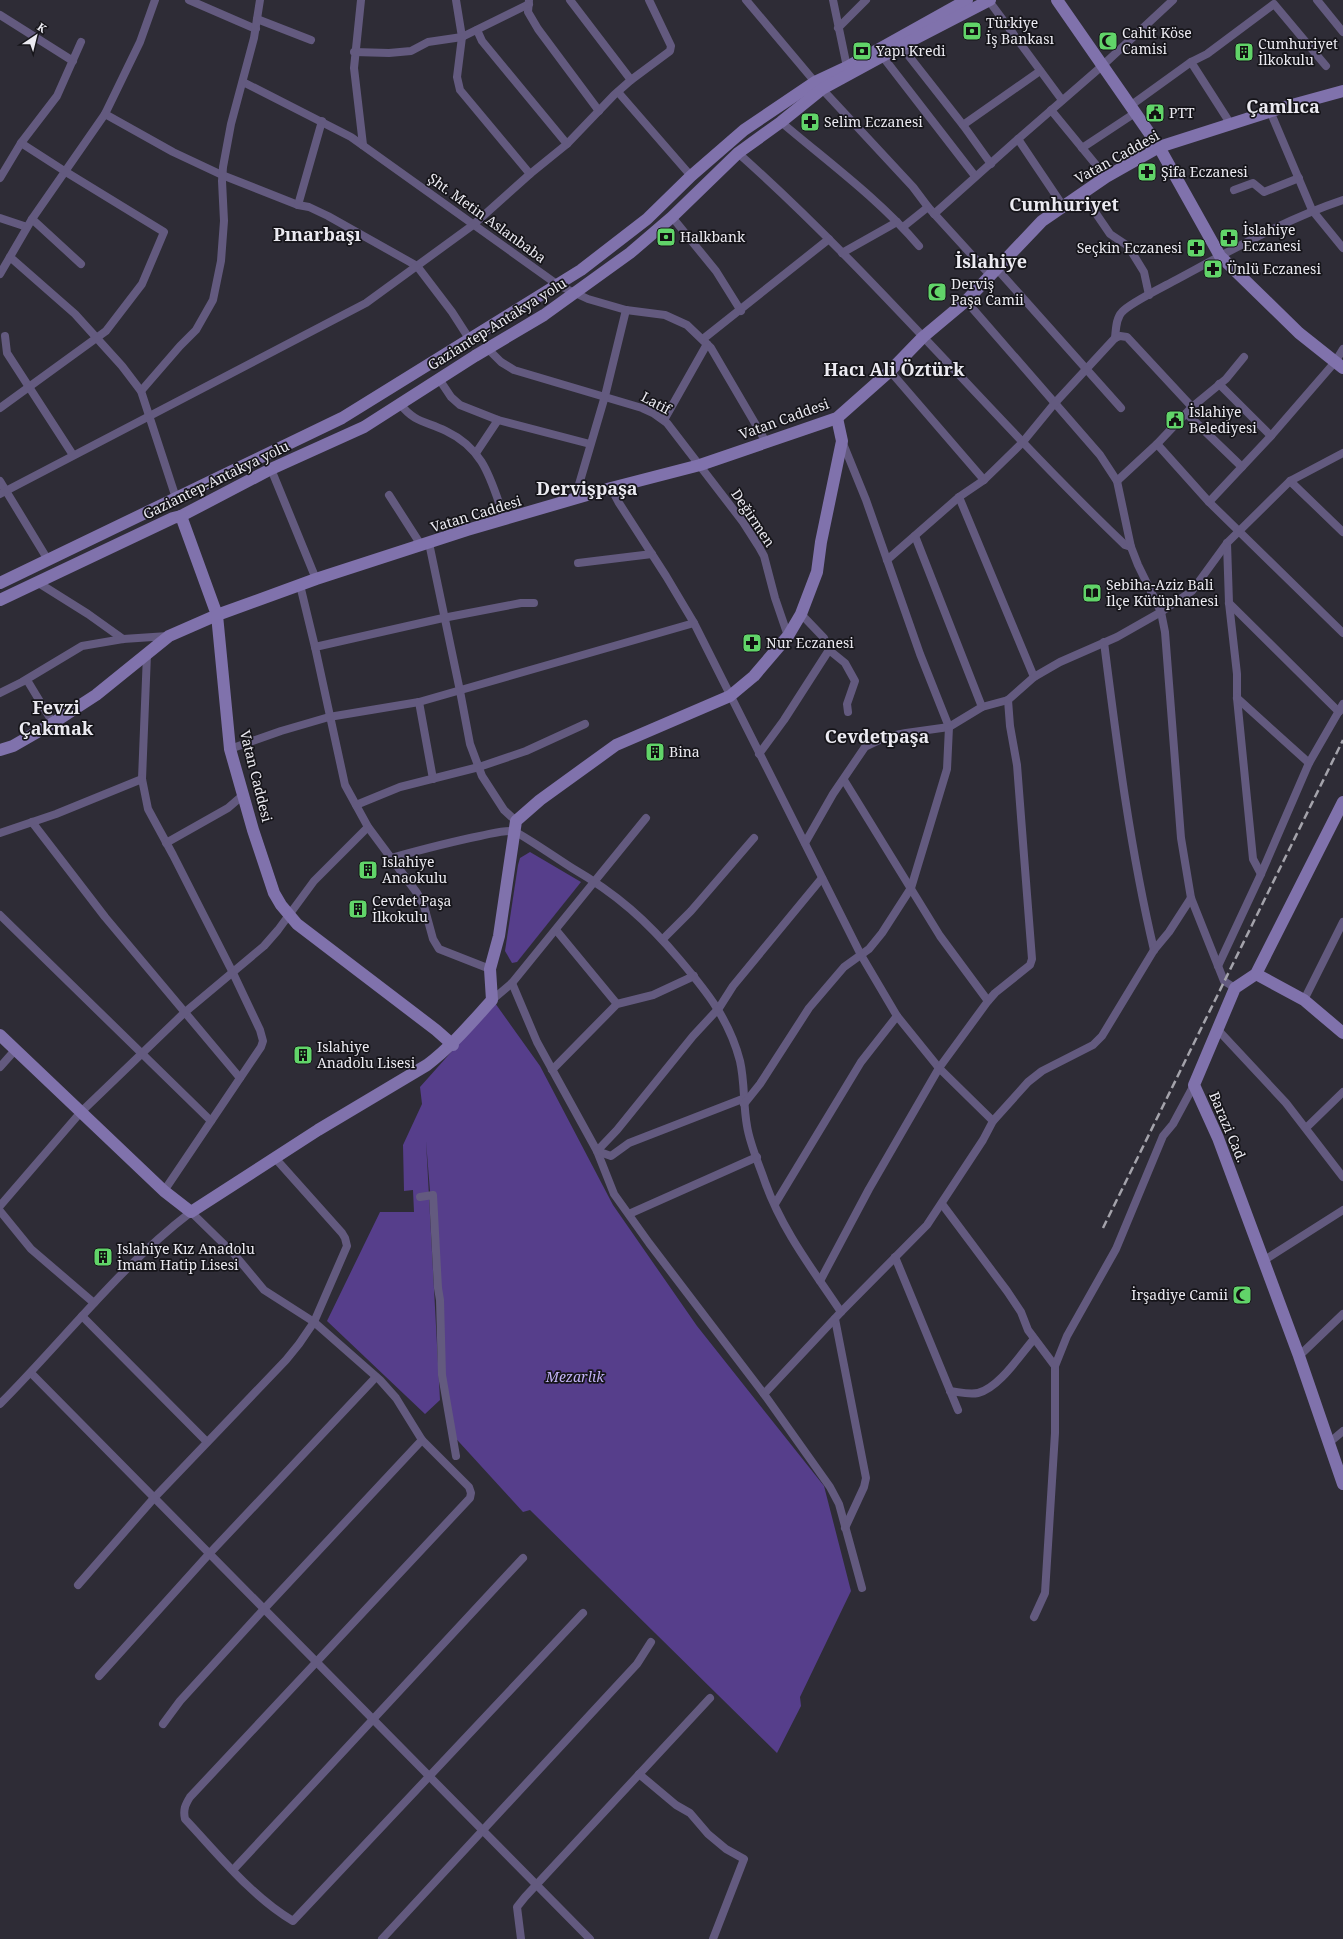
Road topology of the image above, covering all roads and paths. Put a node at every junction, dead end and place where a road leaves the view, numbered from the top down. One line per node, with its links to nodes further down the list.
1 (155, 0): 46 (street)
2 (189, 0): 20 (street)
3 (260, 0): 19 (street)
4 (361, 0): 28 (street)
5 (456, 0): 24 (street)
6 (570, 0): 36 (street)
7 (649, 0): 36 (street)
8 (746, 0): 38 (street)
9 (833, 0): 21 (street)
10 (866, 0): 21 (street)
11 (967, 0): 34 (street, Gaziantep-Antakya yolu)
12 (990, 0): 27 (street, Gaziantep-Antakya yolu); 35 (street)
13 (1057, 0): 32 (street)
14 (1173, 0): 32 (street)
15 (1317, 0): 23 (street)
16 (1274, 1): 31 (street); 33 (street)
17 (529, 2): 22 (street); 44 (street)
18 (0, 15): 30 (street)
19 (257, 19): 20 (street); 25 (street)
20 (256, 28): 37 (street)
21 (838, 28): 34 (street)
22 (477, 30): 24 (street); 53 (street)
23 (1343, 32)
24 (462, 37): 28 (street); 60 (street)
25 (311, 40)
26 (81, 42): 30 (street)
27 (901, 46): 29 (street, Gaziantep-Antakya yolu); 50 (street)
28 (354, 52): 54 (street)
29 (883, 57): 38 (street, Gaziantep-Antakya yolu); 63 (street)
30 (73, 61): 52 (street)
31 (1192, 62): 43 (street); 49 (street)
32 (1102, 66): 41 (street); 43 (street)
33 (1326, 66)
34 (847, 67): 38 (street, Gaziantep-Antakya yolu)
35 (1040, 71): 41 (street); 50 (street)
36 (631, 80): 40 (street)
37 (243, 82): 47 (street, Şht. Metin Aslanbaba); 61 (street)
38 (819, 86): 48 (street, Gaziantep-Antakya yolu); 62 (street, Gaziantep-Antakya yolu); 72 (street)
39 (1343, 91): 45 (street, Vatan Caddesi)
40 (618, 92): 44 (street); 62 (street)
41 (1062, 100): 42 (street)
42 (1051, 110): 51 (street); 56 (street)
43 (1133, 110): 55 (street); 56 (street)
44 (599, 111): 53 (street)
45 (1270, 111): 49 (street, Vatan Caddesi); 66 (street)
46 (105, 114): 59 (street); 61 (street)
47 (322, 121): 54 (street, Şht. Metin Aslanbaba); 70 (street)
48 (781, 122): 57 (street, Gaziantep-Antakya yolu); 78 (street)
49 (1230, 123): 55 (street, Vatan Caddesi)
50 (963, 125): 58 (street)
51 (1018, 139): 58 (street); 71 (street)
52 (21, 143): 59 (street); 65 (street)
53 (567, 144): 60 (street)
54 (363, 145): 79 (street, Şht. Metin Aslanbaba)
55 (1159, 147): 64 (street, Vatan Caddesi); 85 (street)
56 (1082, 148): 64 (street)
57 (738, 152): 75 (street, Gaziantep-Antakya yolu); 81 (street)
58 (991, 164): 63 (street)
59 (66, 172): 77 (street); 99 (street)
60 (530, 174): 79 (street)
61 (222, 175): 70 (street); 112 (street)
62 (691, 176): 91 (street, Gaziantep-Antakya yolu)
63 (975, 176): 74 (street)
64 (1106, 177): 68 (street, Vatan Caddesi)
65 (0, 178)
66 (1299, 178): 67 (street); 73 (street)
67 (1234, 190)
68 (1082, 193): 71 (street, Vatan Caddesi); 93 (street)
69 (1343, 200): 73 (street)
70 (298, 205): 88 (street)
71 (1063, 206): 89 (street, Vatan Caddesi)
72 (928, 207): 74 (street); 78 (street)
73 (1312, 210): 83 (street); 85 (street)
74 (934, 214): 89 (street)
75 (672, 217): 92 (street, Gaziantep-Antakya yolu); 96 (street)
76 (0, 218): 80 (street)
77 (32, 219): 80 (street); 87 (street)
78 (900, 224): 82 (street); 84 (street)
79 (473, 225): 88 (street); 91 (street, Şht. Metin Aslanbaba)
80 (26, 227): 86 (street)
81 (829, 239): 84 (street); 96 (street)
82 (919, 246)
83 (1343, 248)
84 (842, 253): 98 (street)
85 (1220, 256): 93 (street); 106 (street)
86 (10, 257): 90 (street); 99 (street)
87 (82, 264)
88 (417, 266): 101 (street); 119 (street)
89 (993, 272): 94 (street, Vatan Caddesi); 107 (street)
90 (0, 274)
91 (558, 285): 92 (street, Şht. Metin Aslanbaba); 101 (street, Gaziantep-Antakya yolu)
92 (575, 292): 95 (street, Şht. Metin Aslanbaba); 103 (street, Gaziantep-Antakya yolu)
93 (1149, 295): 100 (street)
94 (966, 301): 98 (street, Vatan Caddesi); 115 (street)
95 (626, 310): 102 (street, Şht. Metin Aslanbaba); 113 (street)
96 (741, 311): 102 (street)
97 (6, 336): 111 (street)
98 (923, 337): 108 (street, Vatan Caddesi); 126 (street)
99 (98, 338): 111 (street); 112 (street)
100 (1115, 338): 107 (street); 118 (street)
101 (470, 340): 143 (street, Gaziantep-Antakya yolu)
102 (705, 342): 122 (street); 125 (street, Şht. Metin Aslanbaba)
103 (488, 349): 109 (street, Gaziantep-Antakya yolu); 113 (street, Latif)
104 (1343, 349): 106 (street)
105 (1244, 357): 110 (street)
106 (1339, 365): 123 (street)
107 (1085, 370): 115 (street); 117 (street)
108 (890, 371): 120 (street, Vatan Caddesi); 135 (street)
109 (439, 379): 114 (street, Gaziantep-Antakya yolu); 121 (street)
110 (1219, 384): 118 (street); 123 (street)
111 (29, 387): 116 (street); 131 (street)
112 (141, 391): 119 (street)
113 (605, 396): 122 (street, Latif); 127 (street)
114 (400, 404): 129 (street); 134 (street, Gaziantep-Antakya yolu)
115 (1054, 404): 126 (street); 138 (street)
116 (0, 408)
117 (1121, 408)
118 (1190, 410): 128 (street); 133 (street)
119 (150, 415): 131 (street); 143 (street)
120 (837, 418): 124 (street); 125 (street, Vatan Caddesi)
121 (498, 420): 127 (street); 129 (street)
122 (664, 420): 132 (street, Latif)
123 (1271, 436): 133 (street)
124 (842, 441): 156 (street); 166 (street)
125 (766, 442): 132 (street, Vatan Caddesi)
126 (1022, 443): 135 (street); 153 (street)
127 (590, 444): 144 (street)
128 (1157, 444): 138 (street); 145 (street)
129 (476, 453): 147 (street)
130 (1343, 453): 136 (street)
131 (73, 455): 140 (street)
132 (700, 465): 139 (street, Vatan Caddesi); 172 (street, Değirmen)
133 (1242, 468): 145 (street)
134 (271, 469): 146 (street, Gaziantep-Antakya yolu); 158 (street)
135 (984, 480): 142 (street)
136 (1290, 480): 148 (street); 149 (street)
137 (0, 481): 140 (street)
138 (1117, 481): 153 (street)
139 (611, 488): 144 (street, Vatan Caddesi); 154 (street)
140 (3, 492): 155 (street)
141 (388, 495): 152 (street)
142 (960, 497): 150 (street); 178 (street)
143 (176, 498): 155 (street, Gaziantep-Antakya yolu)
144 (575, 498): 147 (street, Vatan Caddesi)
145 (1210, 502): 148 (street)
146 (181, 516): 159 (street, Gaziantep-Antakya yolu); 167 (street)
147 (505, 520): 152 (street, Vatan Caddesi)
148 (1240, 531): 151 (street); 170 (street)
149 (1343, 532)
150 (915, 536): 156 (street); 186 (street)
151 (1227, 543): 164 (street); 165 (street)
152 (425, 544): 158 (street, Vatan Caddesi); 168 (street)
153 (1131, 546): 165 (street)
154 (652, 554): 157 (street); 169 (street)
155 (48, 560): 160 (street, Gaziantep-Antakya yolu)
156 (887, 560): 192 (street)
157 (578, 563)
158 (316, 579): 161 (street, Vatan Caddesi)
159 (37, 582): 162 (street, Gaziantep-Antakya yolu); 173 (street)
160 (0, 583)
161 (300, 585): 167 (street, Vatan Caddesi); 175 (street)
162 (0, 600)
163 (534, 603): 168 (street)
164 (1229, 603): 183 (street); 187 (street)
165 (1161, 612): 174 (street); 217 (street)
166 (801, 614): 172 (street); 176 (street)
167 (217, 616): 171 (street); 193 (street, Vatan Caddesi)
168 (443, 618): 175 (street); 180 (street)
169 (694, 623): 180 (street); 182 (street)
170 (1343, 633)
171 (169, 636): 173 (street); 177 (street)
172 (788, 636): 182 (street)
173 (124, 639): 179 (street)
174 (1104, 642): 178 (street); 223 (street)
175 (316, 647): 189 (street)
176 (828, 650): 188 (street); 195 (street)
177 (147, 654): 190 (street); 199 (street)
178 (1034, 677): 184 (street)
179 (26, 680): 181 (street); 190 (street)
180 (460, 690): 185 (street); 197 (street)
181 (0, 693)
182 (730, 696): 195 (street); 206 (street)
183 (1237, 698): 196 (street); 213 (street)
184 (1008, 700): 186 (street); 234 (street)
185 (419, 702): 189 (street); 198 (street)
186 (982, 707): 192 (street)
187 (1341, 708): 196 (street)
188 (848, 712)
189 (329, 717): 193 (street); 203 (street)
190 (53, 723): 194 (street)
191 (585, 724): 197 (street)
192 (949, 727): 200 (street); 216 (street)
193 (230, 749): 201 (street, Vatan Caddesi)
194 (0, 750)
195 (760, 754): 211 (street)
196 (1309, 763): 213 (street)
197 (479, 767): 198 (street); 206 (street)
198 (433, 779): 203 (street)
199 (142, 780): 205 (street); 210 (street)
200 (844, 780): 211 (street); 216 (street)
201 (243, 795): 210 (street); 219 (street, Vatan Caddesi)
202 (1343, 802): 228 (street)
203 (356, 805): 207 (street)
204 (646, 818): 215 (street)
205 (32, 822): 208 (street); 237 (street)
206 (516, 826): 212 (street); 215 (street); 226 (street)
207 (368, 827): 212 (street); 219 (street)
208 (0, 833)
209 (754, 838): 222 (street)
210 (166, 843): 227 (street)
211 (805, 843): 214 (street)
212 (391, 858): 226 (street)
213 (1261, 874): 225 (street)
214 (822, 878): 224 (street); 236 (street)
215 (595, 881): 221 (street); 222 (street)
216 (911, 888): 224 (street); 234 (street)
217 (1191, 898): 223 (street); 225 (street)
218 (0, 914): 244 (street)
219 (288, 915): 227 (street); 242 (street, Vatan Caddesi)
220 (1342, 927): 233 (street)
221 (556, 930): 230 (street); 235 (street)
222 (663, 939): 229 (street)
223 (1154, 950): 254 (street)
224 (861, 955): 238 (street); 251 (street)
225 (1218, 966): 231 (street)
226 (490, 969): 232 (street)
227 (233, 973): 237 (street); 248 (street)
228 (1256, 974): 231 (street); 233 (street)
229 (694, 976): 235 (street); 236 (street)
230 (512, 983): 232 (street); 247 (street)
231 (1235, 988): 239 (street, Barazi Cad.)
232 (492, 1000): 242 (street)
233 (1304, 1000): 240 (street)
234 (988, 1001): 246 (street)
235 (616, 1004): 247 (street)
236 (718, 1008): 251 (street); 256 (street)
237 (184, 1013): 244 (street); 248 (street)
238 (897, 1016): 246 (street); 262 (street)
239 (1218, 1030): 249 (street, Barazi Cad.); 255 (street)
240 (1343, 1033)
241 (0, 1035): 243 (street)
242 (453, 1045): 258 (street)
243 (16, 1049): 245 (street); 252 (street)
244 (143, 1054): 252 (street); 253 (street)
245 (0, 1067)
246 (939, 1068): 254 (street); 271 (street)
247 (552, 1070): 256 (street)
248 (240, 1078): 253 (street)
249 (1194, 1085): 270 (street, Barazi Cad.); 280 (street)
250 (1343, 1092): 255 (street)
251 (744, 1101): 256 (street); 257 (street)
252 (80, 1113): 260 (street); 264 (street)
253 (211, 1121): 260 (street)
254 (993, 1121): 263 (street)
255 (1306, 1128): 259 (street)
256 (597, 1151): 268 (street)
257 (757, 1157): 262 (street); 268 (street)
258 (275, 1158): 267 (street); 277 (street)
259 (1343, 1177)
260 (164, 1191): 267 (street)
261 (420, 1197): 291 (street)
262 (775, 1204): 271 (street)
263 (942, 1204): 269 (street); 278 (street)
264 (0, 1206)
265 (1343, 1210): 270 (street)
266 (0, 1211): 272 (street)
267 (191, 1212): 272 (street); 277 (street)
268 (629, 1214): 284 (street)
269 (895, 1257): 273 (street); 283 (street)
270 (1263, 1261): 279 (street, Barazi Cad.)
271 (820, 1280): 273 (street)
272 (94, 1303): 275 (street)
273 (841, 1312): 276 (street)
274 (1343, 1314): 279 (street)
275 (82, 1316): 281 (street); 289 (street)
276 (835, 1319): 284 (street); 294 (street)
277 (314, 1322): 282 (street); 289 (street)
278 (1034, 1339): 280 (street); 283 (street)
279 (1299, 1356): 290 (street, Barazi Cad.)
280 (1055, 1366): 301 (street)
281 (31, 1373): 285 (street); 293 (street)
282 (376, 1377): 288 (street); 295 (street)
283 (950, 1391): 286 (street)
284 (764, 1394): 294 (street)
285 (0, 1404)
286 (958, 1410)
287 (1343, 1431): 290 (street)
288 (422, 1440): 299 (street); 303 (street)
289 (207, 1442): 293 (street)
290 (1330, 1442): 292 (street, Barazi Cad.)
291 (456, 1456)
292 (1343, 1484)
293 (154, 1498): 295 (street); 297 (street)
294 (845, 1528): 298 (street)
295 (209, 1554): 299 (street); 304 (street)
296 (523, 1558): 306 (street)
297 (78, 1585)
298 (862, 1588)
299 (264, 1609): 303 (street); 307 (street)
300 (583, 1613): 309 (street)
301 (1034, 1617)
302 (652, 1642): 310 (street)
303 (317, 1662): 306 (street); 311 (street)
304 (100, 1676)
305 (710, 1698): 308 (street)
306 (373, 1719): 309 (street); 311 (street)
307 (162, 1724)
308 (639, 1774): 312 (street); 316 (street)
309 (429, 1775): 310 (street); 311 (street)
310 (483, 1829): 312 (street); 313 (street)
311 (233, 1870)
312 (537, 1884): 314 (street); 315 (street)
313 (382, 1939)
314 (521, 1939)
315 (590, 1939)
316 (713, 1939)

